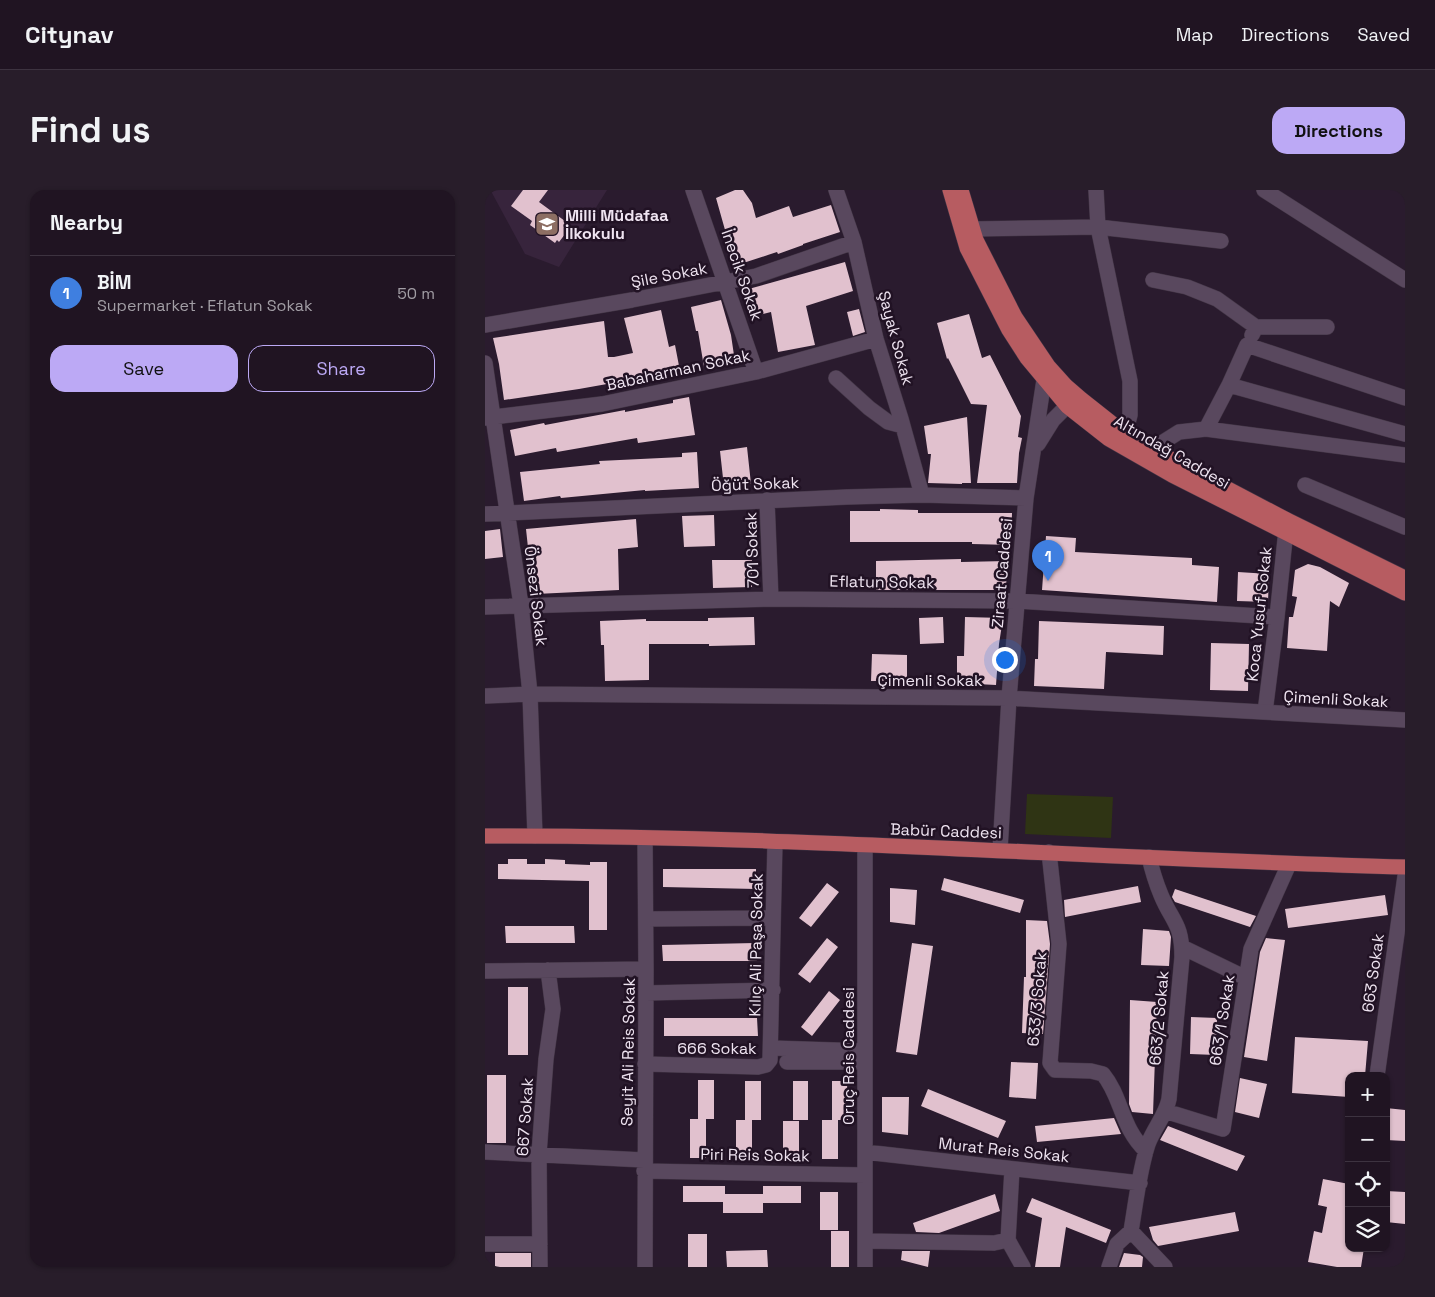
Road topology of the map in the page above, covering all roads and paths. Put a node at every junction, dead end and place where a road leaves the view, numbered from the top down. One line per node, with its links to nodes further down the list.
1 (693, 190): 13 (street, İnecik Sokak)
2 (836, 190): 10 (street, Şayak Sokak)
3 (950, 190): 22 (main road, Altındağ Caddesi)
4 (961, 190): 8 (main road, Altındağ Caddesi)
5 (1096, 190): 7 (street)
6 (1264, 190): 12 (street)
7 (1098, 227): 8 (street); 9 (street); 29 (street)
8 (972, 229): 25 (main road, Altındağ Caddesi)
9 (1221, 241)
10 (854, 242): 13 (street, Şile Sokak); 17 (street, Şayak Sokak)
11 (1153, 280): 15 (street)
12 (1405, 280)
13 (726, 282): 14 (street, Şile Sokak); 20 (street, İnecik Sokak)
14 (485, 325)
15 (1256, 327): 16 (street); 18 (street)
16 (1327, 327)
17 (876, 339): 20 (street, Babaharman Sokak); 27 (street, Şayak Sokak)
18 (1247, 345): 23 (street); 24 (street)
19 (485, 363): 26 (street, Önsezi Sokak)
20 (756, 372): 26 (street, Babaharman Sokak)
21 (836, 378): 27 (street)
22 (1044, 380): 25 (main road, Altındağ Caddesi); 32 (street, Ziraat Caddesi)
23 (1229, 385): 28 (street); 30 (street)
24 (1405, 398)
25 (1074, 402): 29 (main road, Altındağ Caddesi); 32 (street, Ziraat Caddesi); 40 (main road, Altındağ Caddesi)
26 (490, 417): 38 (street, Önsezi Sokak)
27 (903, 426): 35 (street, Şayak Sokak)
28 (1206, 429): 31 (street); 33 (street)
29 (1125, 434): 31 (main road, Altındağ Caddesi)
30 (1405, 434)
31 (1152, 449): 40 (main road, Altındağ Caddesi)
32 (1034, 450): 36 (street, Ziraat Caddesi)
33 (1405, 455)
34 (1305, 485): 41 (street)
35 (922, 495): 36 (street, Öğüt Sokak); 37 (street, Öğüt Sokak)
36 (1026, 498): 45 (street, Ziraat Caddesi)
37 (767, 500): 38 (street, Öğüt Sokak); 44 (street, 701 Sokak)
38 (507, 512): 39 (street, Öğüt Sokak); 46 (street, Önsezi Sokak)
39 (485, 514)
40 (1286, 527): 42 (main road, Altındağ Caddesi); 43 (main road, Altındağ Caddesi); 48 (street, Koca Yusuf Sokak)
41 (1405, 527)
42 (1405, 578)
43 (1405, 593)
44 (771, 599): 45 (street, Eflatun Sokak); 46 (street, Eflatun Sokak)
45 (1017, 601): 48 (street, Eflatun Sokak); 51 (street, Ziraat Caddesi)
46 (521, 605): 47 (street, Eflatun Sokak); 49 (street, Önsezi Sokak)
47 (485, 607)
48 (1277, 617): 52 (street, Koca Yusuf Sokak)
49 (529, 694): 50 (street, Çimenli Sokak); 51 (street, Çimenli Sokak); 55 (street, Önsezi Sokak)
50 (485, 696)
51 (1009, 698): 52 (street, Çimenli Sokak); 59 (street, Ziraat Caddesi)
52 (1265, 712): 53 (street, Çimenli Sokak)
53 (1405, 720)
54 (485, 836): 55 (main road, Babür Caddesi)
55 (535, 836): 56 (main road, Babür Caddesi)
56 (645, 838): 57 (main road, Babür Caddesi); 66 (street, Seyit Ali Reis Sokak)
57 (775, 842): 58 (main road, Babür Caddesi); 65 (street, Kılıç Ali Paşa Sokak)
58 (865, 846): 59 (main road, Babür Caddesi); 75 (street, Oruç Reis Caddesi)
59 (1000, 850): 60 (main road, Babür Caddesi)
60 (1049, 852): 61 (main road, Babür Caddesi); 80 (street, 633/3 Sokak)
61 (1149, 857): 62 (main road, Babür Caddesi); 67 (street, 663/2 Sokak)
62 (1289, 864): 63 (main road, Babür Caddesi); 71 (street, 663/1 Sokak)
63 (1405, 866)
64 (1405, 876): 78 (street, 663 Sokak)
65 (773, 918): 66 (street); 72 (street, Kılıç Ali Paşa Sokak)
66 (646, 919): 68 (street, Seyit Ali Reis Sokak)
67 (1182, 947): 71 (street); 79 (street, 663/2 Sokak)
68 (647, 969): 69 (street); 73 (street, Seyit Ali Reis Sokak)
69 (548, 970): 70 (street); 83 (street, 667 Sokak)
70 (485, 971)
71 (1246, 978): 79 (street, 663/1 Sokak)
72 (773, 990): 73 (street); 74 (street, Kılıç Ali Paşa Sokak)
73 (646, 993): 77 (street, Seyit Ali Reis Sokak)
74 (772, 1048): 75 (street, 666 Sokak); 77 (street, 666 Sokak)
75 (865, 1056): 76 (street); 82 (street, Oruç Reis Caddesi)
76 (787, 1062)
77 (645, 1064): 84 (street, Seyit Ali Reis Sokak)
78 (1378, 1072)
79 (1165, 1111): 80 (street, 663/2 Sokak)
80 (1146, 1151): 87 (street, 663/2 Sokak)
81 (485, 1152): 83 (street, Piri Reis Sokak)
82 (865, 1152): 85 (street, Murat Reis Sokak); 86 (street, Oruç Reis Caddesi)
83 (539, 1154): 84 (street, Piri Reis Sokak); 92 (street, 667 Sokak)
84 (644, 1166): 86 (street, Piri Reis Sokak); 94 (street, Seyit Ali Reis Sokak)
85 (1012, 1169): 87 (street, Murat Reis Sokak); 89 (street)
86 (865, 1174): 90 (street, Oruç Reis Caddesi)
87 (1140, 1183): 88 (street, 663/2 Sokak)
88 (1131, 1231): 97 (street); 98 (street)
89 (1008, 1240): 90 (street); 96 (street)
90 (865, 1241): 95 (street, Oruç Reis Caddesi)
91 (485, 1244): 92 (street)
92 (540, 1244): 93 (street, 667 Sokak)
93 (540, 1267)
94 (645, 1267)
95 (865, 1267)
96 (1023, 1267)
97 (1109, 1267)
98 (1165, 1267)

